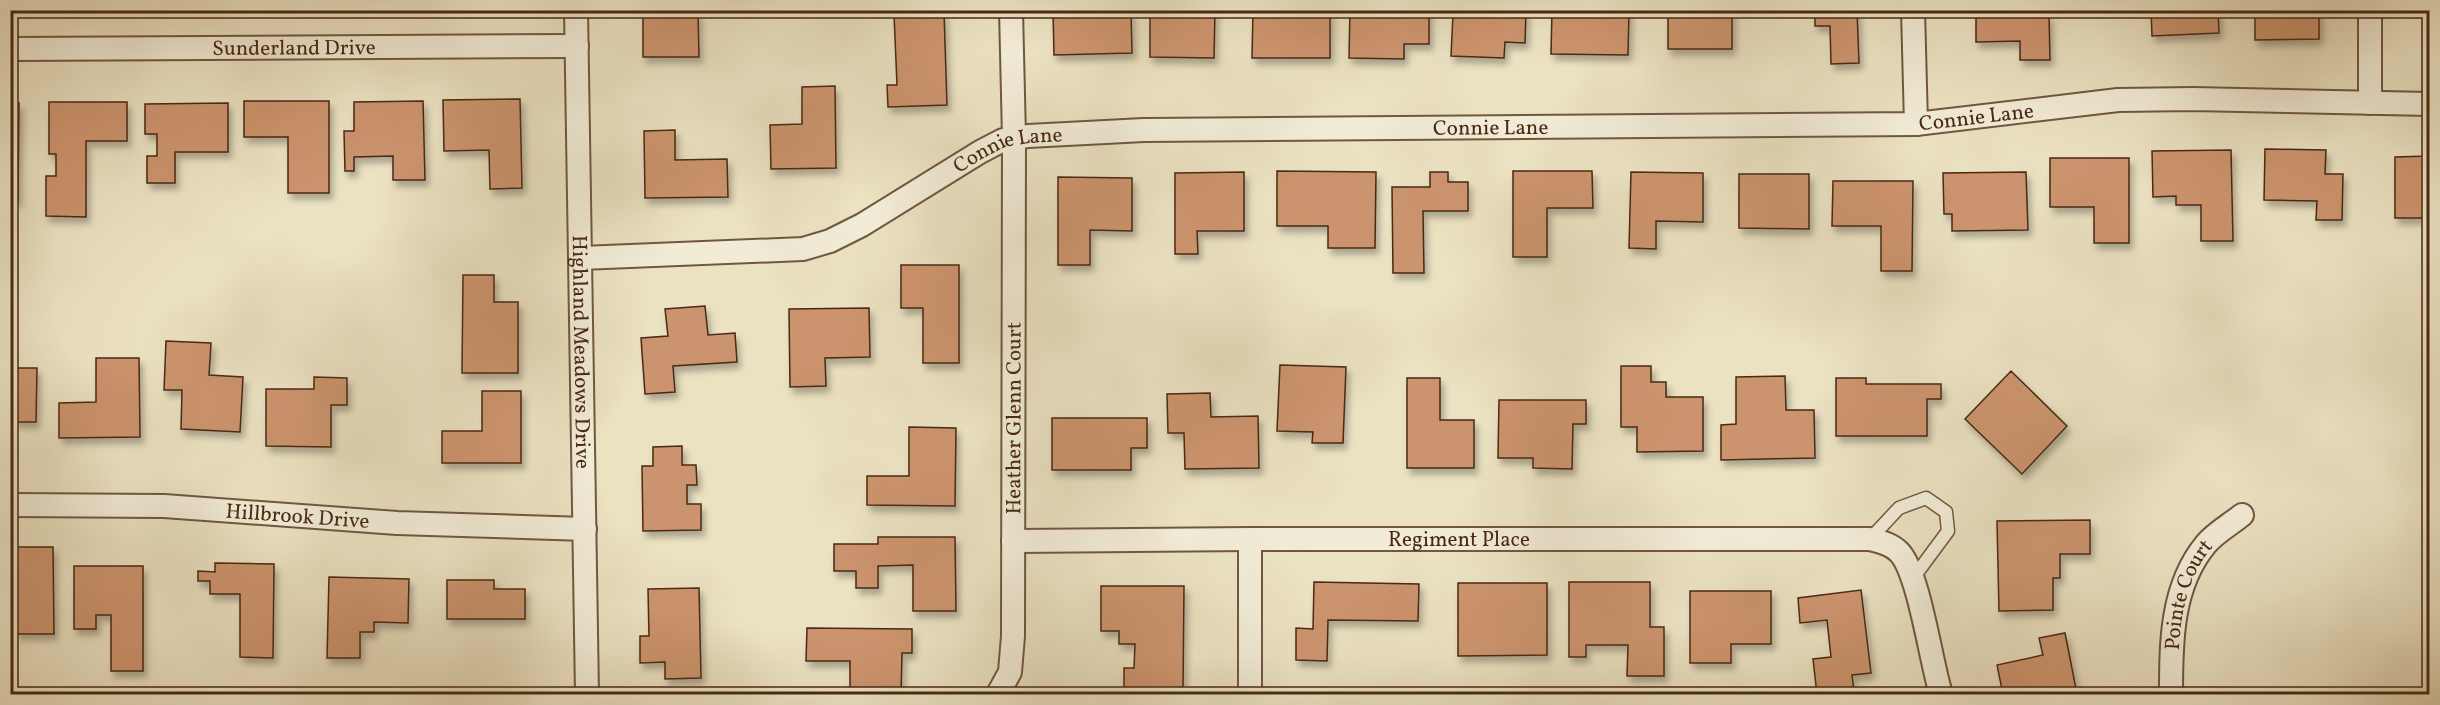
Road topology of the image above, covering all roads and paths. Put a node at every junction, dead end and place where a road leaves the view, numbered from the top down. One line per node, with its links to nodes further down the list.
1 (576, 10): 5 (street, Highland Meadows Drive)
2 (1011, 10): 10 (street, Heather Glenn Court)
3 (1913, 10): 9 (street)
4 (2370, 10): 7 (street)
5 (577, 45): 6 (street, Sunderland Drive); 11 (street, Highland Meadows Drive)
6 (10, 49)
7 (2370, 103): 8 (street, Connie Lane); 9 (street, Connie Lane)
8 (2430, 104)
9 (1916, 124): 10 (street, Connie Lane)
10 (1014, 138): 11 (street, Connie Lane); 17 (street, Heather Glenn Court)
11 (581, 258): 14 (street, Highland Meadows Drive)
12 (10, 505): 14 (street, Hillbrook Drive)
13 (2242, 515): 23 (street, Pointe Court)
14 (585, 529): 19 (street, Highland Meadows Drive)
15 (1250, 538): 16 (street, Regiment Place); 17 (street, Regiment Place); 21 (street)
16 (1870, 539): 18 (street, Regiment Place); 18 (lane)
17 (1013, 541): 20 (street, Heather Glenn Court)
18 (1914, 578): 22 (street)
19 (587, 694)
20 (998, 694)
21 (1250, 694)
22 (1941, 694)
23 (2171, 694)

